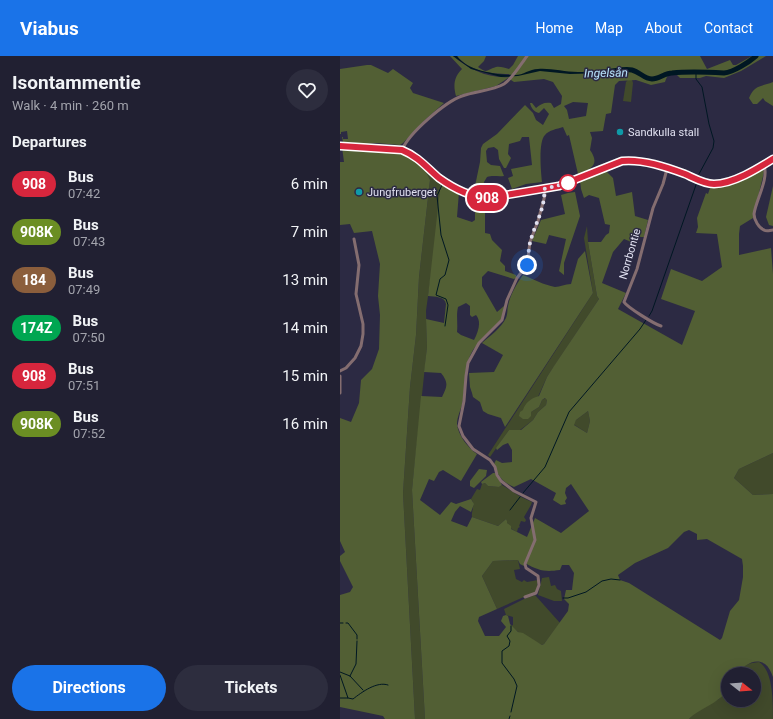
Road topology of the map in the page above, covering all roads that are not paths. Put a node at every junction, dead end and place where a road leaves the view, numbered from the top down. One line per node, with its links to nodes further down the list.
1 (527, 56): 3 (street)
2 (340, 144): 3 (street)
3 (402, 150): 7 (street)
4 (773, 159): 5 (street)
5 (764, 165): 6 (street); 8 (street)
6 (667, 169): 7 (street); 10 (street, Norrbontie)
7 (544, 189): 14 (street)
8 (773, 230)
9 (354, 239): 11 (street)
10 (661, 326)
11 (340, 371)
12 (340, 376): 13 (street)
13 (340, 393)
14 (525, 597)

